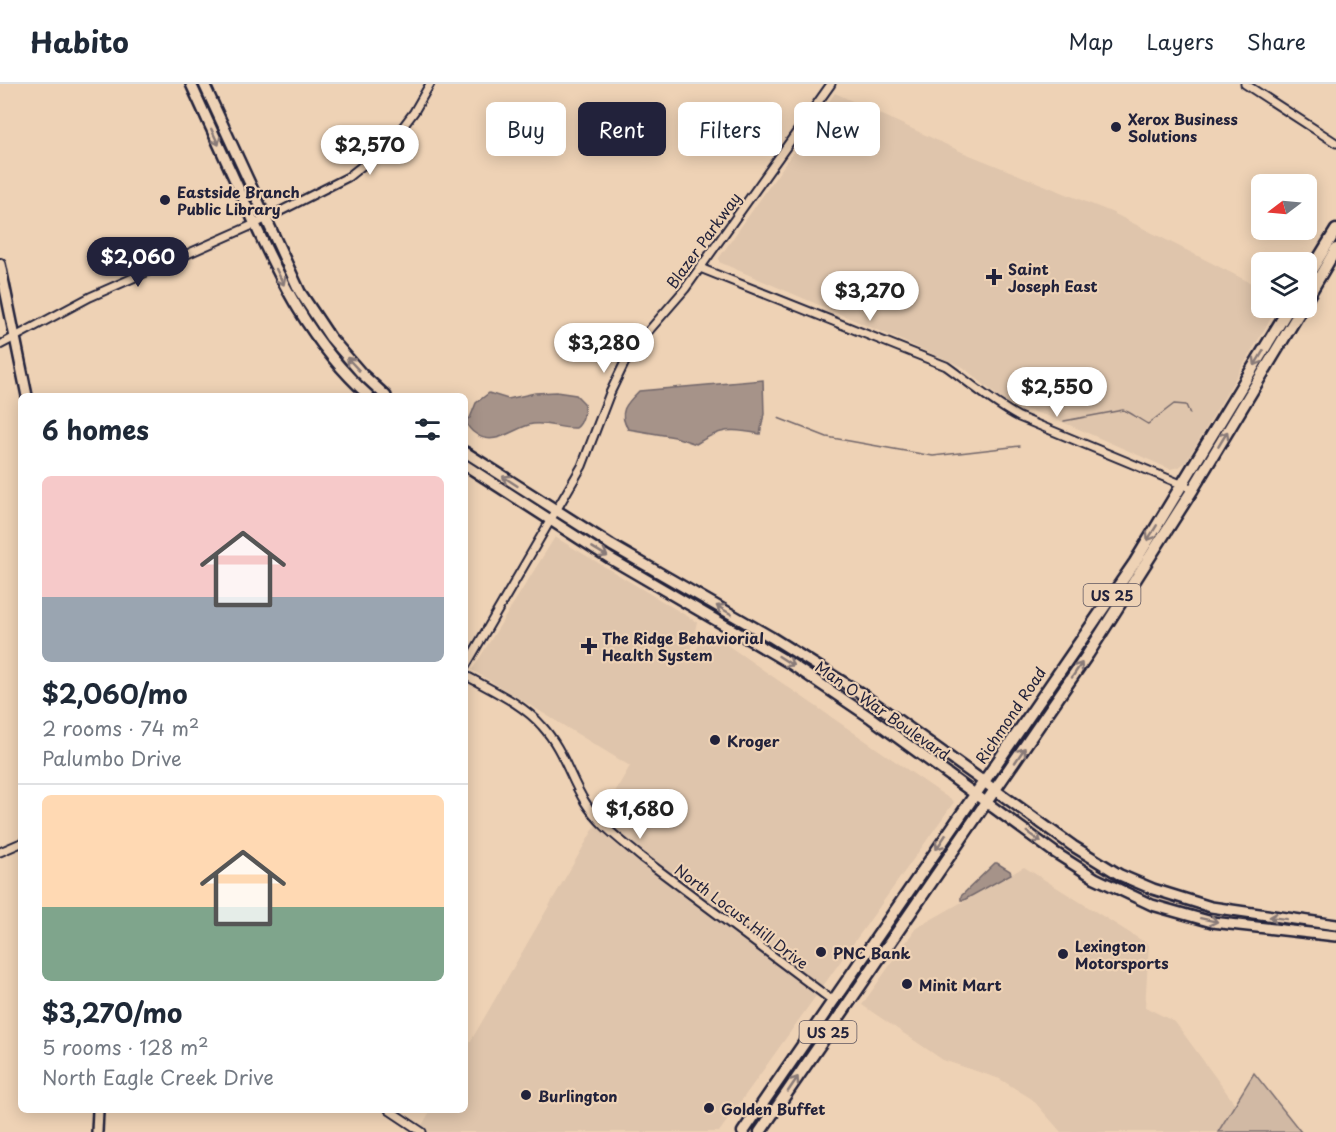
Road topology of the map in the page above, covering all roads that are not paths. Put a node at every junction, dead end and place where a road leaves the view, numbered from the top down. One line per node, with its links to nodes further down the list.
1 (191, 84): 8 (main road, one-way to 8)
2 (204, 84): 7 (main road)
3 (430, 84): 7 (street)
4 (831, 84): 13 (street, Blazer Parkway)
5 (1245, 84): 6 (street)
6 (1336, 143)
7 (265, 219): 8 (street); 21 (main road, one-way to 7)
8 (255, 224): 17 (street); 20 (main road, one-way to 20)
9 (1336, 230): 11 (highway)
10 (1336, 249): 14 (highway)
11 (1317, 261)
12 (0, 264): 17 (main road)
13 (700, 268): 24 (street); 25 (street, Blazer Parkway)
14 (1317, 281)
15 (1283, 318): 24 (highway, Richmond Road / US 25, one-way to 24)
16 (1296, 318): 24 (highway, Richmond Road / US 25, one-way to 16)
17 (14, 337): 18 (street); 19 (main road)
18 (0, 345)
19 (26, 393)
20 (366, 393)
21 (383, 393)
22 (468, 454): 25 (main road, Man O War Boulevard, one-way to 22)
23 (468, 467): 26 (main road, Man O War Boulevard)
24 (1188, 486): 29 (highway, Richmond Road / US 25, one-way to 29); 30 (highway, Richmond Road / US 25, one-way to 24)
25 (556, 510): 26 (street, Blazer Parkway); 29 (main road, Man O War Boulevard, one-way to 25)
26 (550, 521): 27 (street, Blazer Parkway); 31 (main road, Man O War Boulevard, one-way to 31)
27 (468, 662)
28 (468, 677): 37 (street, North Locust Hill Drive)
29 (983, 781): 30 (main road, Man O War Boulevard); 31 (highway, Richmond Road / US 25)
30 (996, 790): 32 (highway, Richmond Road / US 25); 35 (main road, Man O War Boulevard, one-way to 30)
31 (974, 794): 32 (main road, Man O War Boulevard); 37 (highway, Richmond Road / US 25, one-way to 37)
32 (987, 803): 36 (main road, Man O War Boulevard, one-way to 36); 43 (highway, Richmond Road / US 25, one-way to 32)
33 (18, 844): 34 (street)
34 (0, 852)
35 (1336, 925)
36 (1336, 936)
37 (833, 1001): 42 (highway, Richmond Road / US 25)
38 (98, 1113): 40 (main road)
39 (394, 1113): 41 (street)
40 (97, 1132)
41 (422, 1132)
42 (743, 1132)
43 (760, 1132)

